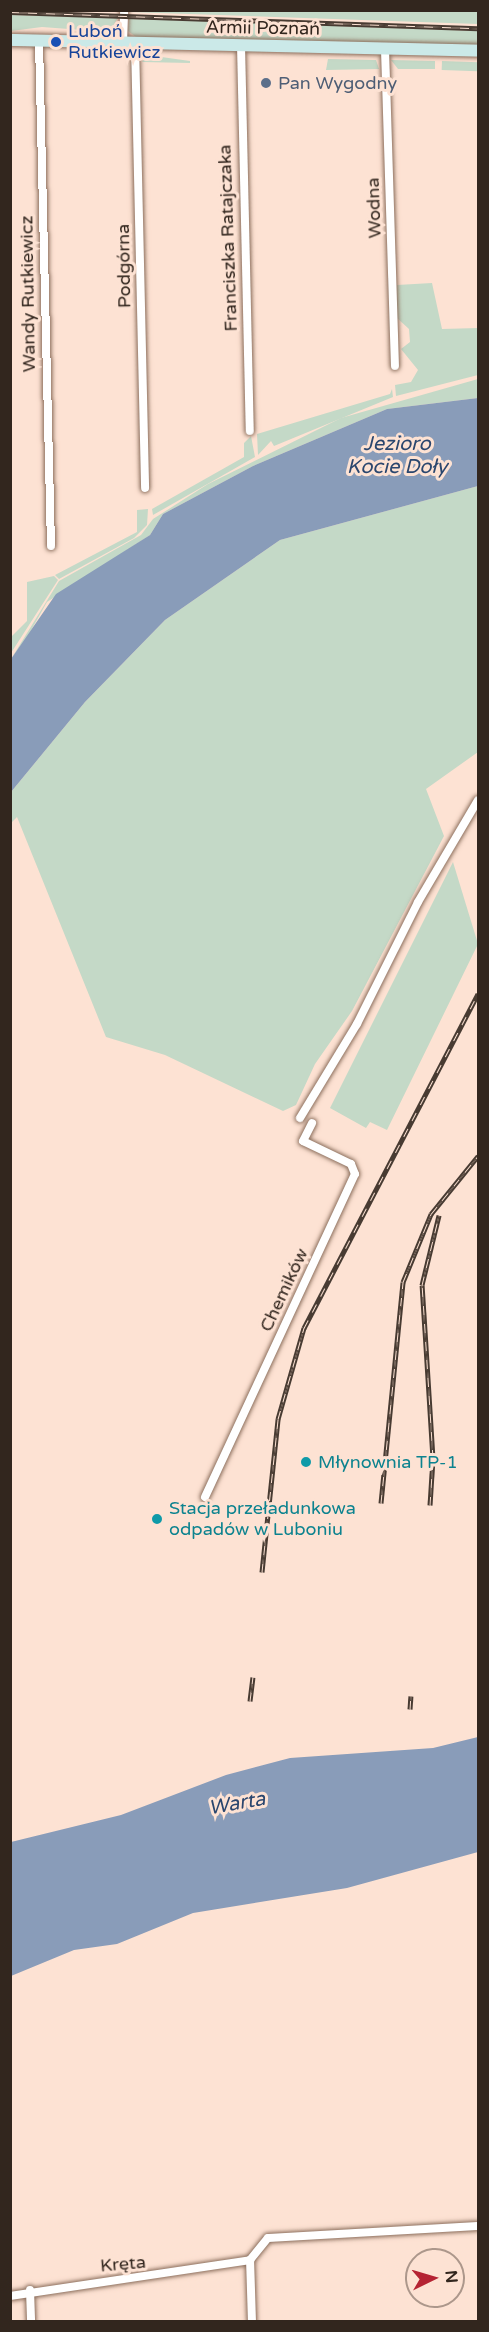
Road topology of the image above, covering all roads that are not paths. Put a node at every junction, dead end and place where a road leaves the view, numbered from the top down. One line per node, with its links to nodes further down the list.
1 (124, 10): 4 (street, Podgórna)
2 (10, 40): 3 (main road, Armii Poznań)
3 (39, 41): 4 (main road, Armii Poznań); 11 (street, Wandy Rutkiewicz)
4 (129, 43): 5 (main road, Armii Poznań); 10 (street, Podgórna)
5 (241, 45): 6 (main road, Armii Poznań); 9 (street, Franciszka Ratajczaka)
6 (385, 49): 7 (main road, Armii Poznań); 8 (street, Wodna)
7 (478, 51)
8 (396, 366)
9 (250, 431)
10 (145, 488)
11 (51, 546)
12 (478, 801): 13 (street)
13 (300, 1118)
14 (312, 1123): 15 (street, Chemików)
15 (205, 1497)
16 (478, 2226): 17 (street)
17 (250, 2260): 18 (street, Kręta); 21 (street)
18 (30, 2290): 19 (street, Kręta); 20 (street)
19 (10, 2296)
20 (31, 2322)
21 (252, 2322)

